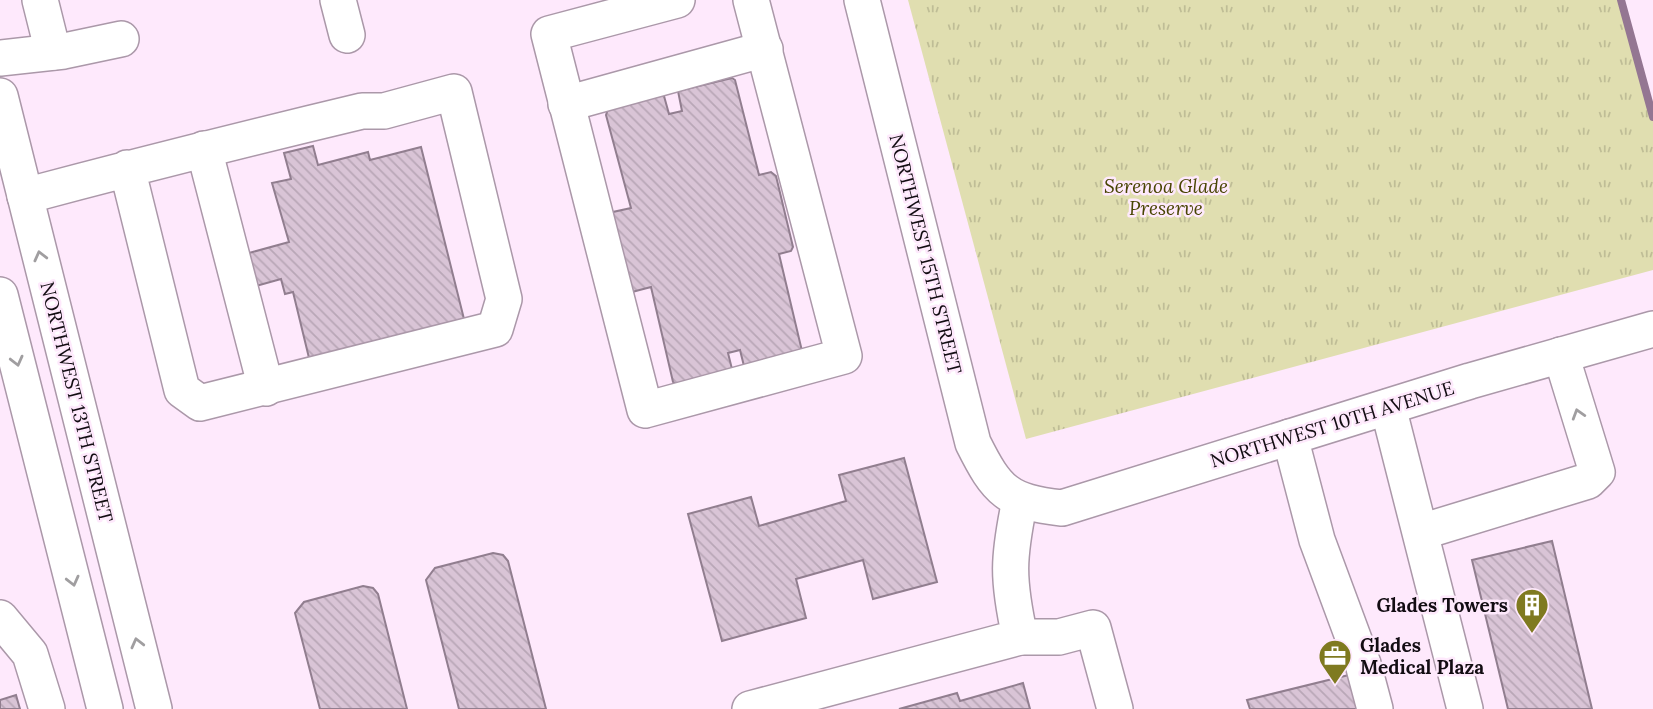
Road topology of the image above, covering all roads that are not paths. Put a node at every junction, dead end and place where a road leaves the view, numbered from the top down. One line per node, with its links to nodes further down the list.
1 (40, 0): 9 (street)
2 (338, 0): 6 (street)
3 (677, 0): 12 (street)
4 (751, 0): 8 (street)
5 (862, 0): 22 (street, NORTHWEST 15TH STREET)
6 (347, 36)
7 (121, 39): 9 (street)
8 (765, 49): 12 (street); 12 (street)
9 (52, 52): 10 (street)
10 (0, 58)
11 (0, 96): 15 (street, NORTHWEST 13TH STREET)
12 (566, 104)
13 (204, 149): 14 (street); 19 (street); 19 (street)
14 (127, 169): 15 (street); 19 (street)
15 (25, 196): 28 (street, NORTHWEST 13TH STREET, one-way to 15)
16 (0, 295): 27 (street, one-way to 27)
17 (1653, 328): 18 (street, NORTHWEST 10TH AVENUE)
18 (1561, 355): 20 (street, NORTHWEST 10TH AVENUE); 23 (street, one-way to 18)
19 (266, 388)
20 (1388, 407): 21 (street, NORTHWEST 10TH AVENUE); 23 (street)
21 (1290, 437): 22 (street, NORTHWEST 10TH AVENUE); 31 (street)
22 (1016, 498): 25 (street)
23 (1421, 533): 32 (street)
24 (0, 618): 26 (street)
25 (1020, 636): 29 (street); 30 (street)
26 (47, 709)
27 (105, 709)
28 (154, 709)
29 (750, 709)
30 (1115, 709)
31 (1375, 709)
32 (1465, 709)

